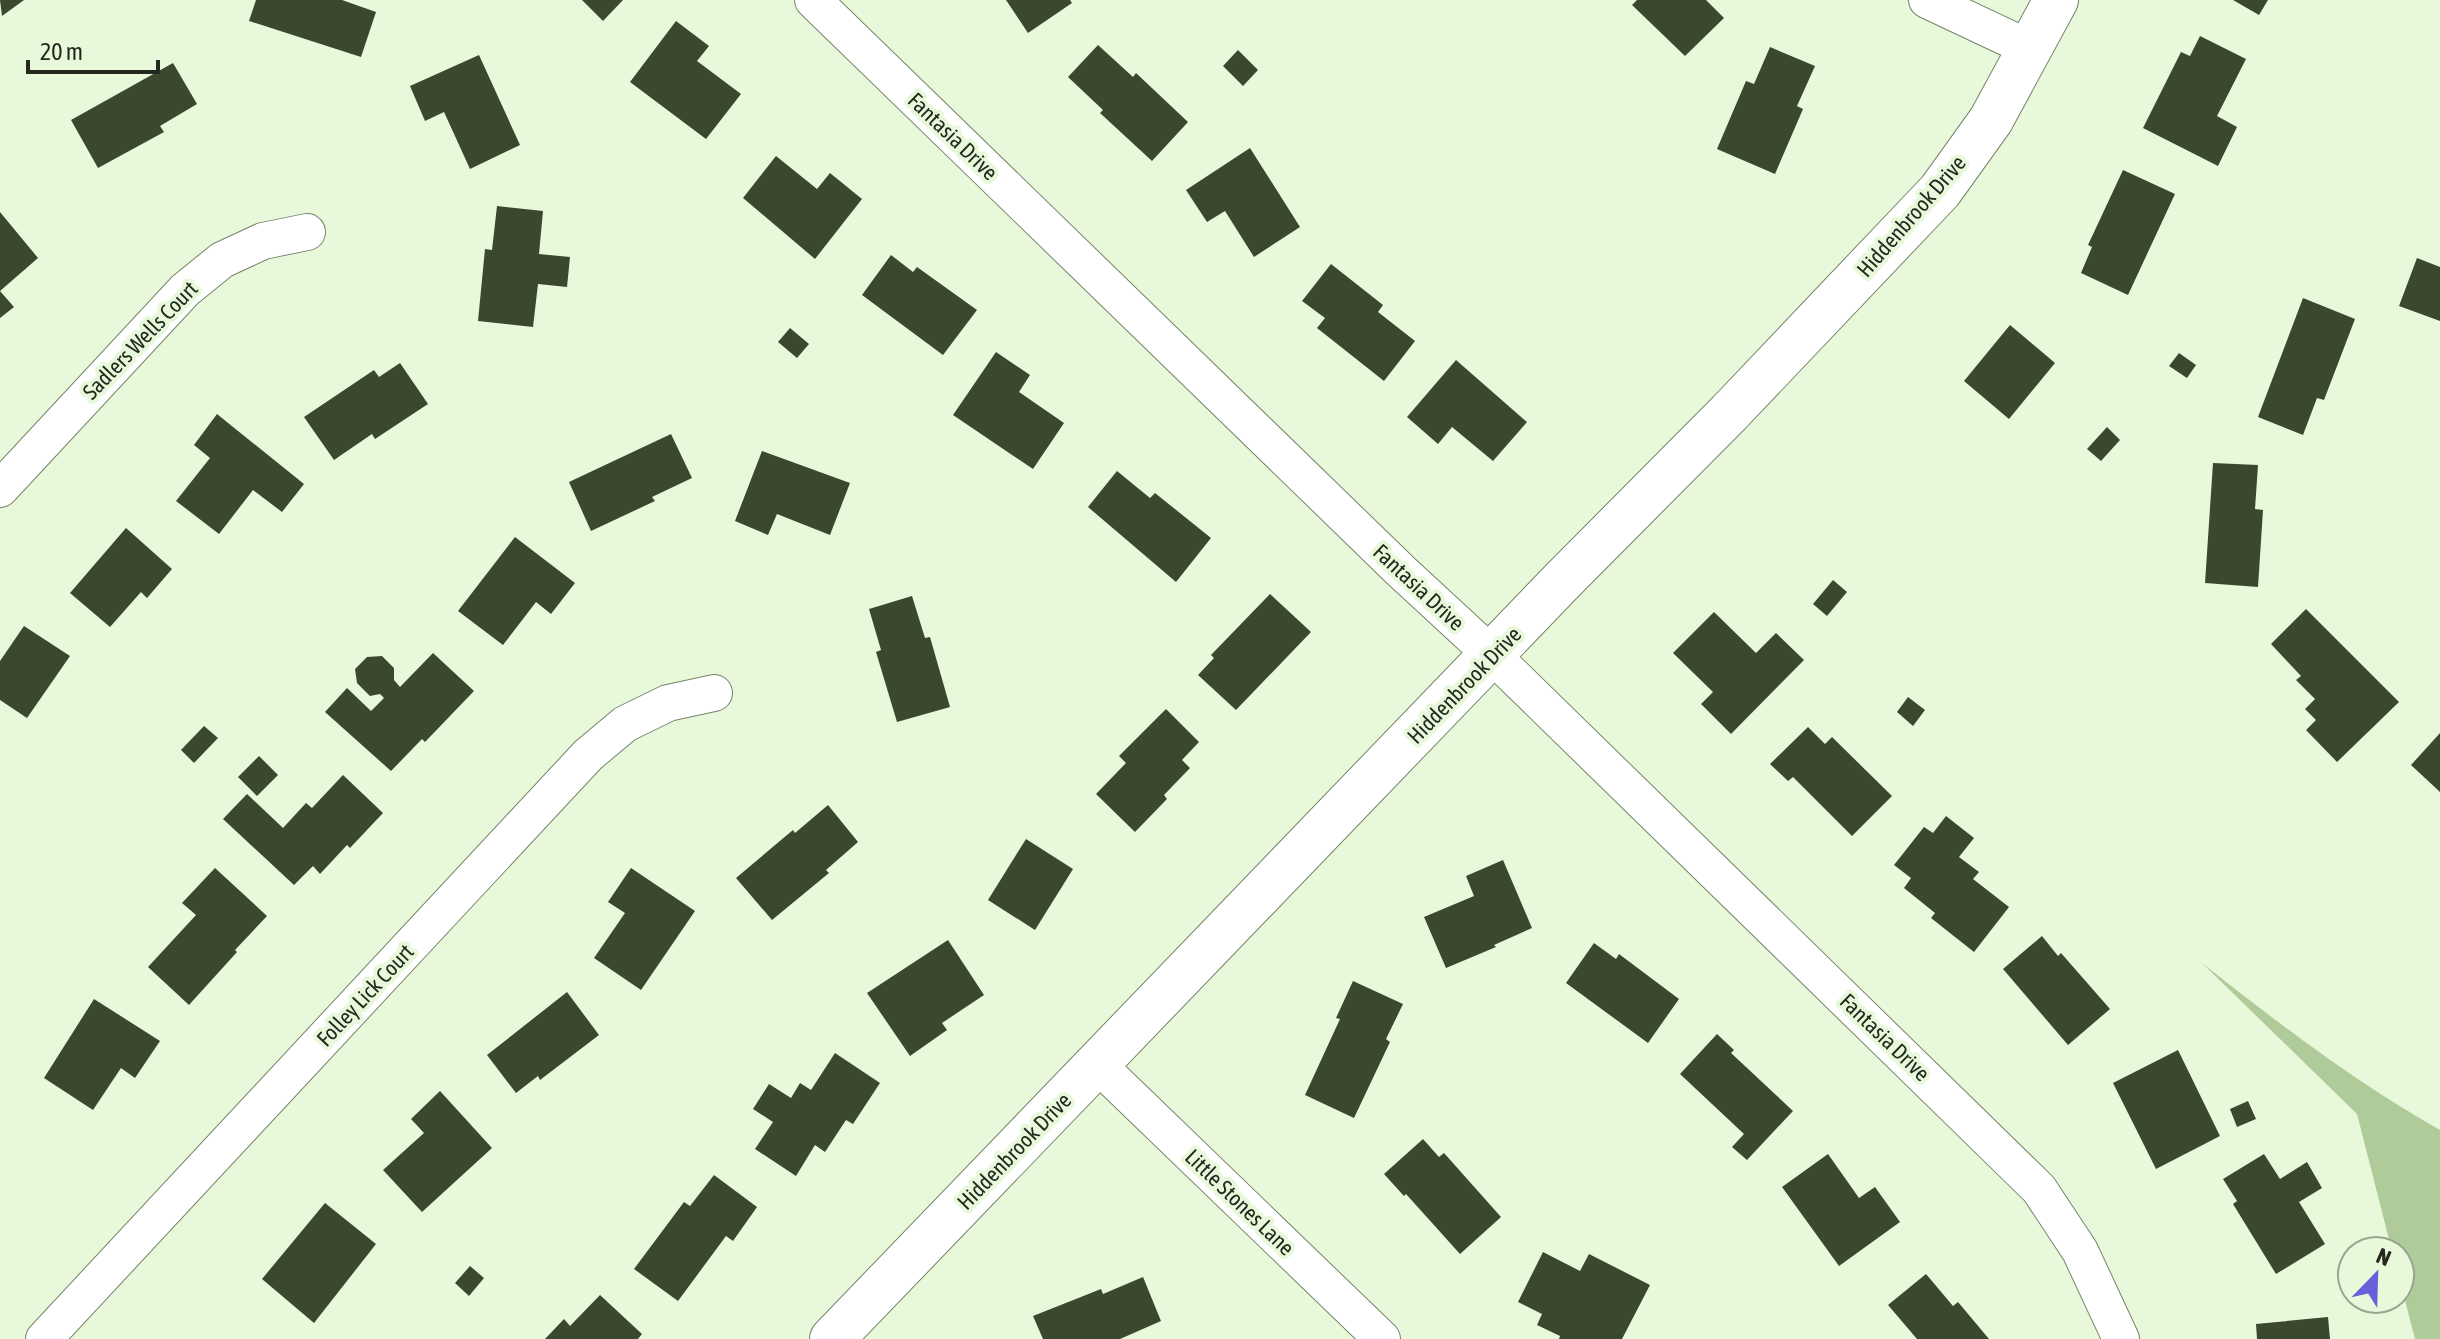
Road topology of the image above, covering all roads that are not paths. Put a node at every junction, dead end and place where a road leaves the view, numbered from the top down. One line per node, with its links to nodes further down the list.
1 (813, 0): 7 (street, Fantasia Drive)
2 (1927, 0): 4 (street)
3 (2056, 0): 4 (street, Hiddenbrook Drive)
4 (2031, 49): 7 (street, Hiddenbrook Drive)
5 (307, 232): 6 (street, Sadlers Wells Court)
6 (0, 489)
7 (1493, 656): 9 (street, Hiddenbrook Drive); 13 (street, Fantasia Drive)
8 (714, 693): 10 (street, Folley Lick Court)
9 (1098, 1065): 11 (street, Hiddenbrook Drive); 12 (street, Little Stones Lane)
10 (44, 1339)
11 (832, 1339)
12 (1382, 1339)
13 (2121, 1339)

